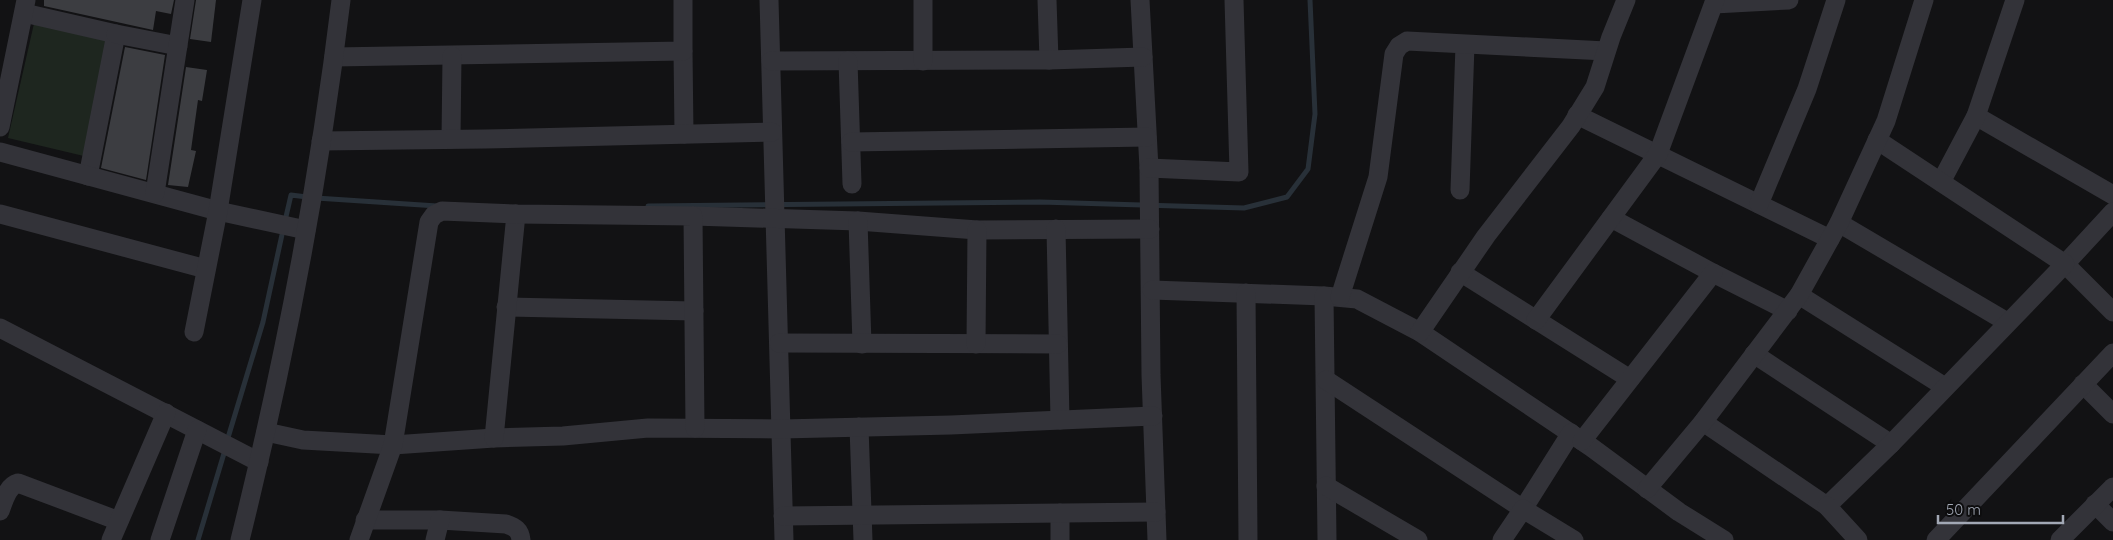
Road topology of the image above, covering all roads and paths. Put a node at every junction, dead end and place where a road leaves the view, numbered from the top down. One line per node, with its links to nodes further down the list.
1 (186, 0): 19 (street)
2 (252, 0): 50 (street)
3 (341, 0): 23 (street)
4 (682, 0): 20 (street)
5 (769, 0): 26 (street)
6 (923, 0): 28 (street)
7 (1047, 0): 25 (street)
8 (1140, 0): 24 (street)
9 (1234, 0): 41 (street)
10 (1626, 0): 21 (street)
11 (1789, 0): 15 (street)
12 (1836, 0): 48 (street)
13 (1924, 0): 36 (street)
14 (2015, 0): 30 (street)
15 (1714, 2): 40 (street)
16 (25, 7): 17 (street); 31 (street)
17 (116, 34): 19 (street); 42 (street)
18 (1465, 45): 21 (street); 45 (street); 69 (street)
19 (178, 46): 46 (street)
20 (683, 51): 22 (street); 33 (street)
21 (1606, 51): 29 (street)
22 (452, 56): 23 (street); 35 (street)
23 (334, 57): 37 (street)
24 (1143, 57): 25 (street); 34 (street)
25 (1049, 60): 28 (street)
26 (771, 61): 27 (street); 32 (street)
27 (848, 61): 28 (street); 38 (street)
28 (923, 61)
29 (1577, 115): 40 (street); 64 (street)
30 (1976, 116): 43 (street); 47 (street)
31 (0, 127)
32 (772, 132): 33 (street); 49 (street)
33 (684, 134): 35 (street)
34 (1147, 137): 38 (street); 41 (street)
35 (450, 139): 37 (street)
36 (1877, 140): 43 (street); 61 (street)
37 (321, 141): 58 (street)
38 (851, 142): 44 (street)
39 (0, 152): 42 (street)
40 (1658, 154): 48 (street); 56 (street)
41 (1149, 168): 52 (street)
42 (88, 176): 46 (street)
43 (1941, 182): 62 (street)
44 (852, 184)
45 (1460, 190)
46 (155, 193): 50 (street)
47 (2113, 195)
48 (1759, 204): 61 (street)
49 (774, 209): 55 (street); 57 (street); 79 (street)
50 (218, 210): 58 (street); 63 (street)
51 (2113, 212): 62 (street)
52 (1150, 213): 59 (street); 66 (street)
53 (0, 214): 63 (street)
54 (516, 214): 55 (street); 70 (street); 102 (street)
55 (693, 216): 71 (street)
56 (1611, 218): 65 (street); 74 (street)
57 (858, 221): 60 (street); 80 (street)
58 (291, 227): 98 (street)
59 (1056, 229): 60 (street); 82 (street)
60 (977, 230): 81 (street)
61 (1834, 231): 68 (street); 75 (street)
62 (2065, 264): 73 (street); 75 (street)
63 (206, 269): 77 (street)
64 (1460, 272): 74 (street); 78 (street)
65 (1713, 274): 72 (street); 86 (street)
66 (1152, 290): 67 (street); 91 (street)
67 (1246, 293): 69 (street); 129 (street)
68 (1799, 295): 72 (street); 88 (street)
69 (1332, 297): 78 (street); 85 (street)
70 (506, 307): 71 (street); 100 (street)
71 (694, 311): 95 (street)
72 (1788, 311): 84 (street)
73 (2113, 312)
74 (1536, 320): 86 (street)
75 (2006, 322): 88 (street)
76 (0, 328): 89 (street)
77 (194, 332)
78 (1420, 332): 99 (street)
79 (779, 343): 80 (street); 96 (street)
80 (862, 344): 81 (street)
81 (976, 344): 82 (street)
82 (1058, 344): 92 (street)
83 (2113, 353): 87 (street)
84 (1754, 354): 93 (street); 101 (street)
85 (1326, 380): 104 (street); 109 (street)
86 (1630, 380): 99 (street)
87 (2083, 384): 90 (street); 136 (street)
88 (1945, 388): 101 (street)
89 (166, 413): 97 (street); 117 (street)
90 (2113, 414)
91 (1153, 416): 92 (street); 111 (street)
92 (1060, 420): 94 (street)
93 (1703, 422): 106 (street); 108 (street)
94 (859, 427): 96 (street); 114 (street)
95 (695, 428): 96 (street); 100 (street)
96 (782, 429): 113 (street)
97 (197, 430): 103 (street); 120 (street)
98 (266, 432): 102 (street); 103 (street)
99 (1576, 437): 106 (street); 109 (street)
100 (494, 438): 102 (street)
101 (1891, 444): 108 (street)
102 (393, 446): 115 (street)
103 (258, 462): 121 (street)
104 (1326, 486): 130 (street); 131 (street)
105 (2113, 487): 107 (street)
106 (1647, 489): 134 (street)
107 (2095, 504): 118 (street); 137 (street)
108 (1827, 506): 135 (street)
109 (1524, 509): 132 (street); 133 (street)
110 (0, 511): 117 (street)
111 (1156, 512): 112 (street); 128 (street)
112 (1060, 513): 114 (street); 127 (street)
113 (783, 516): 114 (street); 125 (street)
114 (862, 516): 126 (street)
115 (365, 520): 116 (street); 122 (street)
116 (440, 520): 123 (street); 124 (street)
117 (119, 521): 119 (street)
118 (2113, 522)
119 (111, 540)
120 (160, 540)
121 (240, 540)
122 (359, 540)
123 (435, 540)
124 (521, 540)
125 (784, 540)
126 (863, 540)
127 (1060, 540)
128 (1157, 540)
129 (1248, 540)
130 (1327, 540)
131 (1418, 540)
132 (1502, 540)
133 (1574, 540)
134 (1724, 540)
135 (1858, 540)
136 (1936, 540)
137 (2060, 540)

